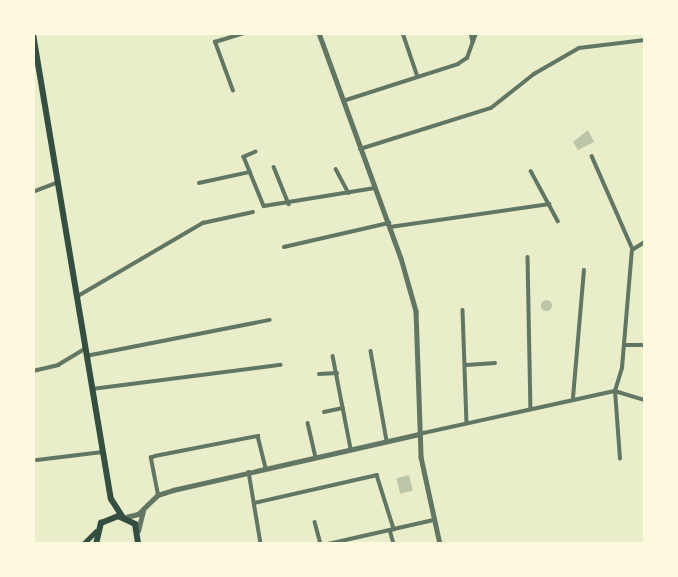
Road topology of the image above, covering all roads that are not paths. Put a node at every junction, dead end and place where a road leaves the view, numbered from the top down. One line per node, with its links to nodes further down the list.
1 (223, 33): 8 (street)
2 (244, 33): 8 (street)
3 (319, 33): 13 (street)
4 (402, 33): 11 (street)
5 (471, 33): 10 (street)
6 (477, 33): 10 (street)
7 (33, 34): 21 (main road)
8 (225, 39): 12 (street)
9 (645, 40): 14 (street)
10 (473, 44): 11 (street)
11 (418, 77): 13 (street)
12 (233, 91)
13 (343, 101): 14 (street)
14 (360, 149): 23 (street)
15 (256, 152): 20 (street)
16 (592, 156): 33 (street)
17 (274, 167): 26 (street)
18 (336, 169): 25 (street)
19 (531, 171): 27 (street)
20 (250, 172): 22 (street); 26 (street)
21 (57, 183): 24 (street); 36 (main road)
22 (199, 183)
23 (375, 188): 25 (street); 30 (street)
24 (33, 192)
25 (349, 193): 26 (street)
26 (289, 204)
27 (549, 204): 29 (street); 30 (street)
28 (253, 212): 36 (street)
29 (558, 221)
30 (389, 225): 32 (street); 59 (street)
31 (645, 242): 33 (street)
32 (284, 247)
33 (633, 247): 39 (street)
34 (528, 257): 54 (street)
35 (584, 270): 52 (street)
36 (76, 297): 42 (main road)
37 (463, 310): 46 (street)
38 (269, 320): 42 (street)
39 (624, 345): 40 (street); 51 (street)
40 (645, 345)
41 (371, 351): 60 (street)
42 (86, 352): 47 (street); 50 (main road)
43 (333, 356): 48 (street)
44 (495, 363): 46 (street)
45 (280, 365): 50 (street)
46 (465, 365): 57 (street)
47 (33, 371)
48 (337, 373): 49 (street); 55 (street)
49 (319, 374)
50 (92, 389): 62 (main road)
51 (615, 391): 52 (street); 53 (street); 64 (street)
52 (573, 398): 54 (street)
53 (645, 400)
54 (531, 407): 57 (street)
55 (343, 408): 56 (street); 61 (street)
56 (324, 412)
57 (467, 422): 59 (street)
58 (308, 423): 63 (street)
59 (419, 434): 60 (street); 74 (street)
60 (387, 441): 61 (street)
61 (351, 449): 63 (street)
62 (103, 452): 65 (street); 69 (main road)
63 (316, 457): 66 (street)
64 (620, 459)
65 (37, 460)
66 (266, 468): 67 (street); 68 (street)
67 (249, 472): 68 (street); 70 (street)
68 (158, 495): 71 (street)
69 (111, 499): 72 (main road); 73 (main road)
70 (254, 503): 76 (street); 82 (street)
71 (143, 510): 72 (street); 78 (street)
72 (124, 517): 73 (main road); 78 (main road)
73 (104, 520): 77 (main road)
74 (434, 520): 76 (street); 86 (street)
75 (315, 522): 83 (street)
76 (392, 529): 84 (street); 85 (street)
77 (96, 531): 79 (main road); 80 (main road)
78 (138, 531): 81 (main road)
79 (83, 544)
80 (96, 544)
81 (138, 544)
82 (261, 544)
83 (321, 544)
84 (328, 544)
85 (394, 544)
86 (440, 544)

